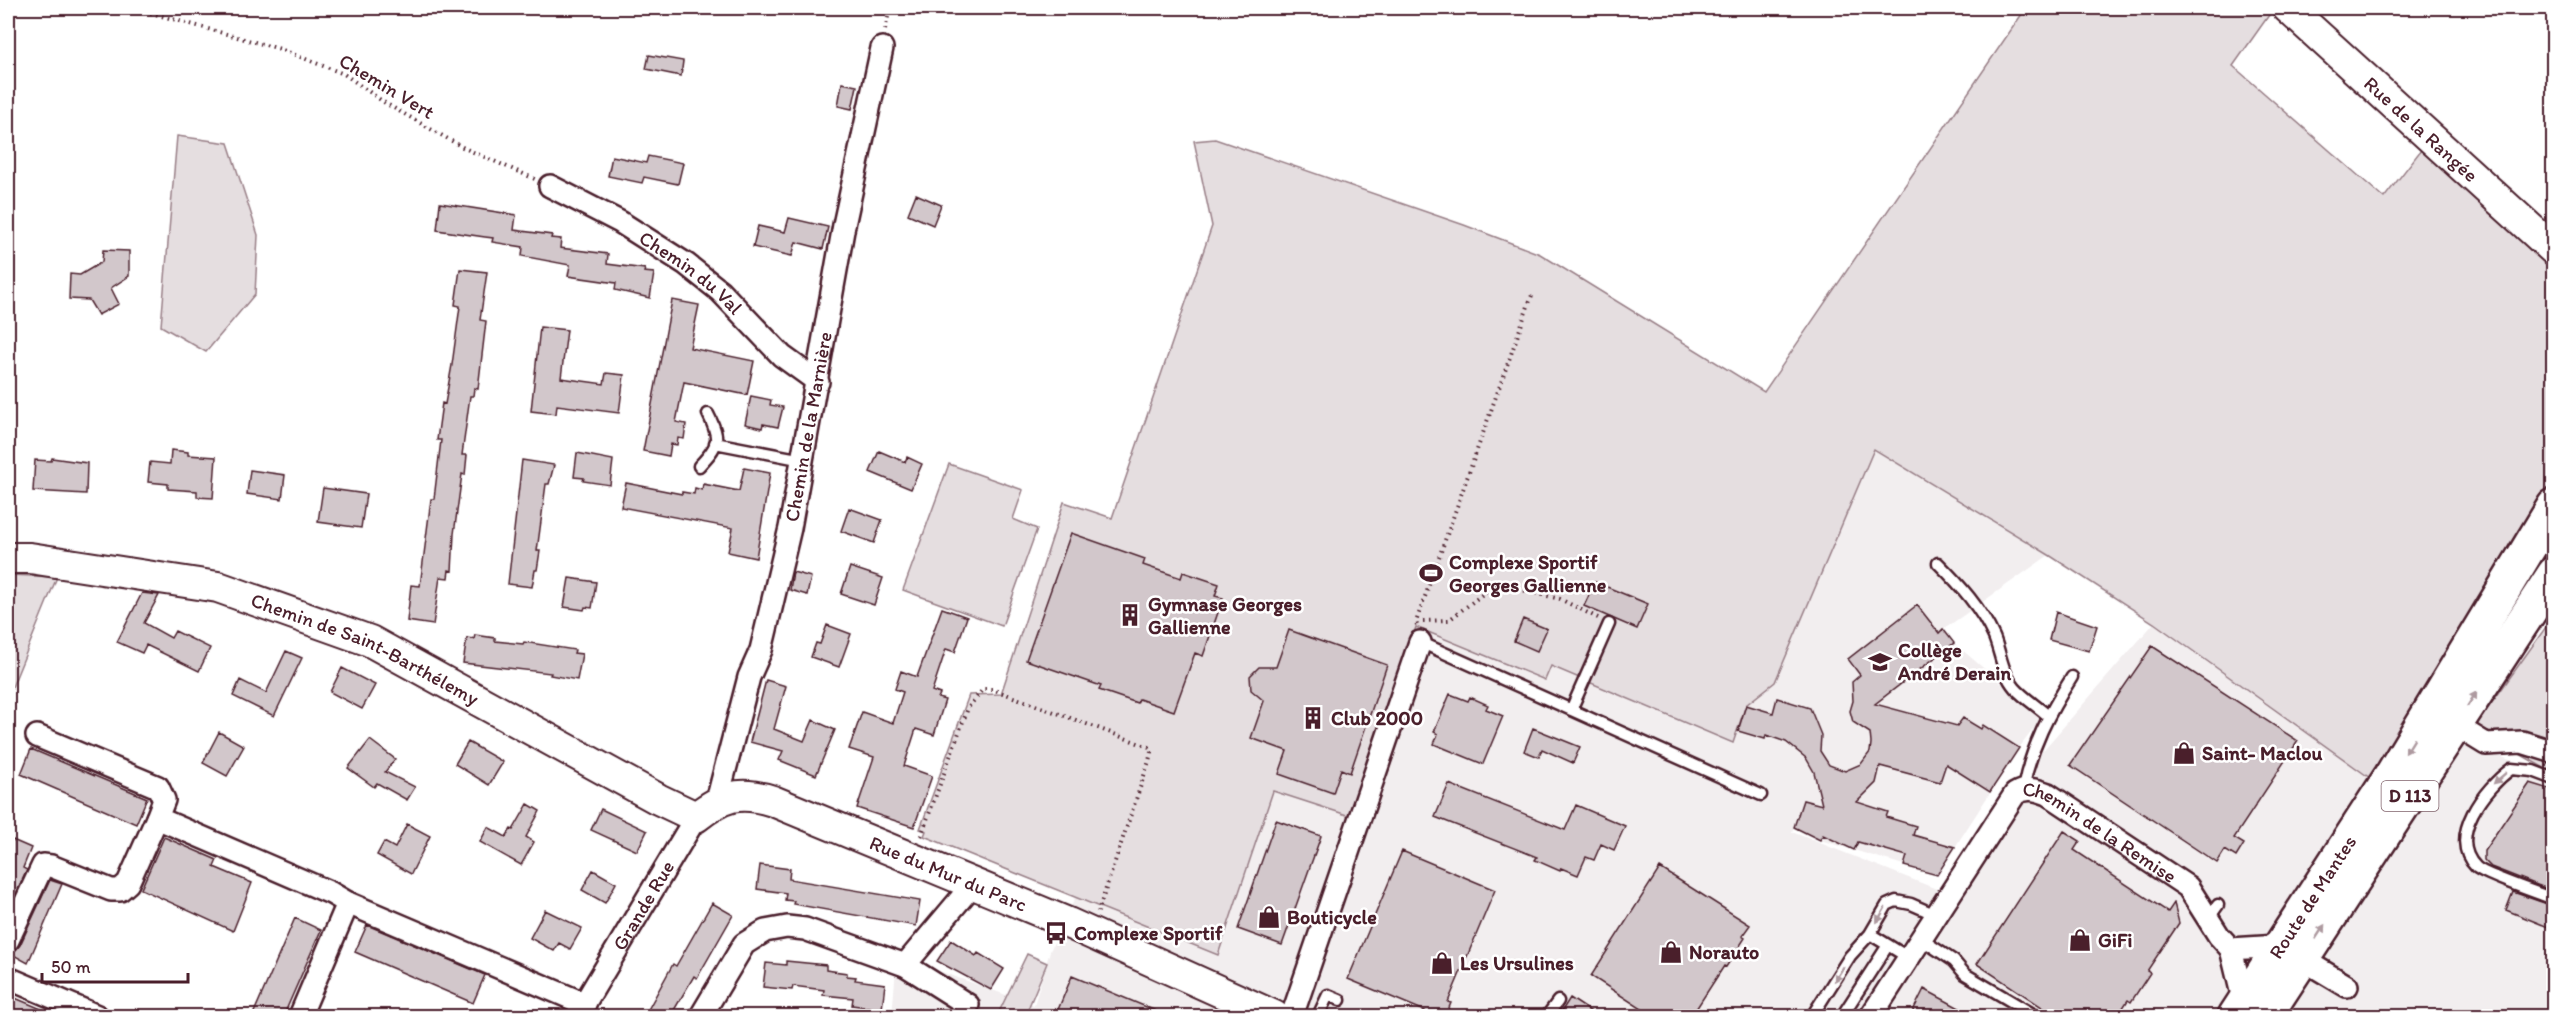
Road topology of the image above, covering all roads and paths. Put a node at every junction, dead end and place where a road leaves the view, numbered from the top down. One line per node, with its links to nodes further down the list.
1 (133, 8): 4 (path, Chemin Vert)
2 (2288, 8): 5 (street, Rue de la Rangée)
3 (882, 48): 7 (street, Chemin de la Marnière)
4 (550, 186): 7 (street, Chemin du Val)
5 (2553, 250)
6 (1532, 295): 17 (path)
7 (818, 382): 10 (street, Chemin de la Marnière)
8 (708, 414): 9 (lane)
9 (715, 443): 10 (lane); 11 (lane)
10 (803, 460): 30 (street, Chemin de la Marnière)
11 (699, 466)
12 (2553, 506): 21 (main road, D 113)
13 (2553, 525): 21 (main road, D 113)
14 (8, 558): 30 (street, Chemin de Saint-Barthélemy)
15 (1938, 563): 23 (lane)
16 (2553, 574): 24 (main road, D 113, one-way to 16)
17 (1416, 621): 18 (path); 19 (path)
18 (1609, 624): 22 (lane)
19 (1420, 642): 22 (lane); 57 (street)
20 (2072, 677): 23 (lane)
21 (2450, 681): 43 (main road, Route de Mantes / D 113, one-way to 43)
22 (1571, 710): 29 (lane)
23 (2047, 715): 28 (lane)
24 (2455, 725): 26 (street); 43 (main road, D 113, one-way to 24)
25 (37, 736): 31 (street)
26 (2553, 752)
27 (2553, 779): 34 (lane, one-way to 34)
28 (2023, 789): 36 (street, Chemin de la Remise); 42 (street, Chemin de la Remise)
29 (1761, 795)
30 (706, 809): 32 (street, Rue du Mur du Parc); 52 (street, Grande Rue)
31 (157, 818): 35 (street); 39 (street)
32 (912, 858): 33 (street, Rue du Mur du Parc); 37 (path)
33 (974, 884): 37 (street, Rue du Mur du Parc); 45 (street)
34 (2553, 899)
35 (348, 903): 52 (street); 54 (street)
36 (1936, 915): 38 (lane, one-way to 38); 40 (street, Chemin de la Remise)
37 (1089, 932): 56 (street, Rue du Mur du Parc)
38 (1870, 934): 41 (lane); 60 (lane, one-way to 60)
39 (8, 939)
40 (1921, 939): 44 (street, Chemin de la Remise); 63 (lane)
41 (1888, 945): 44 (lane); 61 (lane)
42 (2231, 949): 43 (street); 51 (street, Chemin de la Remise)
43 (2291, 953): 47 (street); 51 (main road, D 113)
44 (1909, 958): 62 (street, Chemin de la Remise)
45 (905, 965): 50 (street); 55 (street)
46 (8, 978): 53 (street)
47 (2347, 986)
48 (1340, 1000): 58 (lane)
49 (1558, 1000): 59 (lane)
50 (968, 1005)
51 (2248, 1012)
52 (582, 1013)
53 (97, 1017)
54 (300, 1017)
55 (701, 1017)
56 (1274, 1017)
57 (1292, 1017)
58 (1318, 1017)
59 (1547, 1017)
60 (1812, 1017)
61 (1842, 1017)
62 (1871, 1017)
63 (2036, 1017)

